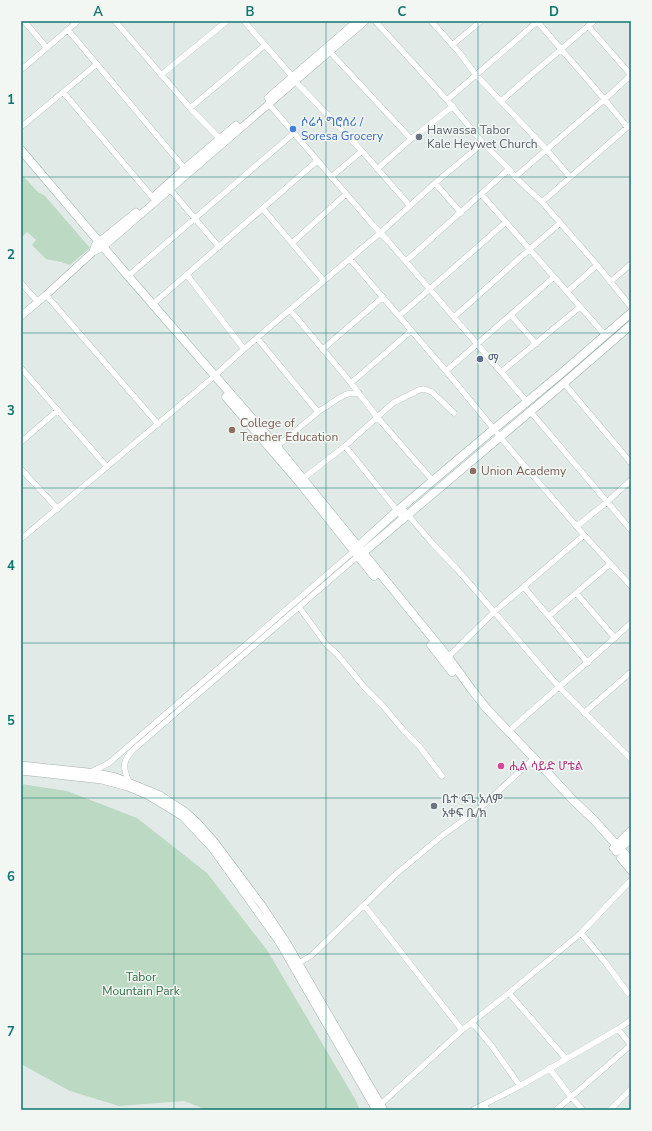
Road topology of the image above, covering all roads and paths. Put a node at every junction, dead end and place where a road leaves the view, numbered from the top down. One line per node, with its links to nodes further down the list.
1 (24, 21): 17 (street)
2 (78, 21): 14 (street)
3 (115, 21): 22 (street)
4 (227, 21): 22 (street)
5 (244, 21): 15 (street)
6 (357, 21): 25 (street)
7 (365, 21): 19 (street)
8 (376, 21): 28 (street)
9 (430, 21): 16 (street)
10 (481, 21): 16 (street)
11 (537, 21): 18 (street); 23 (street)
12 (594, 21): 13 (street)
13 (588, 26): 18 (street); 24 (street)
14 (68, 30): 17 (street); 20 (street)
15 (265, 45): 25 (street); 32 (street)
16 (452, 46): 23 (street)
17 (47, 48): 21 (street)
18 (561, 49): 27 (street); 29 (street)
19 (330, 52): 25 (street); 37 (street)
20 (97, 64): 26 (street); 46 (street)
21 (21, 70)
22 (161, 75): 32 (street)
23 (476, 75): 28 (street); 29 (street)
24 (631, 75): 27 (street)
25 (294, 79): 30 (street); 36 (street); 41 (street)
26 (63, 92): 34 (street); 54 (street)
27 (605, 99): 33 (street); 39 (street)
28 (447, 100): 31 (street)
29 (501, 101): 39 (street)
30 (268, 103): 35 (street); 46 (street)
31 (453, 106): 37 (street); 38 (street)
32 (190, 108): 36 (street)
33 (629, 126): 49 (street)
34 (21, 127)
35 (294, 133): 43 (street); 59 (street)
36 (220, 139): 46 (street)
37 (411, 139): 44 (street)
38 (483, 143): 45 (street); 50 (street)
39 (546, 149): 48 (street); 49 (street)
40 (21, 150): 64 (main road)
41 (362, 151): 44 (street); 47 (street)
42 (21, 158): 64 (main road)
43 (317, 161): 47 (street); 57 (street)
44 (378, 169): 56 (street)
45 (509, 169): 48 (street); 53 (street)
46 (187, 171): 51 (street); 54 (street)
47 (331, 177): 52 (street)
48 (515, 177): 55 (street)
49 (570, 177): 55 (street)
50 (435, 183): 56 (street); 58 (street)
51 (170, 189): 59 (street); 64 (street)
52 (346, 194): 62 (street); 63 (street)
53 (482, 195): 58 (street); 60 (street)
54 (153, 198): 64 (street)
55 (542, 202): 61 (street)
56 (410, 206): 62 (street)
57 (263, 209): 63 (street); 65 (street)
58 (460, 213): 68 (street)
59 (194, 219): 65 (street); 72 (street)
60 (506, 222): 66 (street); 77 (street)
61 (560, 223): 66 (street); 70 (street)
62 (380, 233): 67 (street); 68 (street)
63 (292, 243): 74 (street)
64 (98, 247): 72 (main road); 79 (street); 102 (main road)
65 (219, 247): 71 (street)
66 (530, 249): 73 (street); 90 (street)
67 (350, 259): 74 (street); 80 (street)
68 (406, 261): 77 (street)
69 (631, 264): 75 (street)
70 (597, 265): 75 (street); 78 (street)
71 (186, 275): 82 (street); 97 (street)
72 (128, 276): 82 (main road)
73 (554, 277): 78 (street); 87 (street)
74 (324, 281): 85 (street)
75 (610, 282): 83 (street)
76 (21, 283): 81 (street)
77 (430, 289): 89 (street); 90 (street)
78 (567, 292): 84 (street)
79 (46, 295): 81 (street); 113 (street)
80 (383, 298): 89 (street); 98 (street)
81 (38, 302): 88 (street)
82 (153, 304): 102 (main road)
83 (631, 306)
84 (580, 307): 93 (street); 95 (street)
85 (290, 310): 94 (street); 98 (street)
86 (631, 313): 93 (main road)
87 (511, 315): 95 (street); 96 (street)
88 (21, 316)
89 (398, 316): 92 (street)
90 (454, 317): 96 (street)
91 (631, 325): 105 (main road)
92 (411, 331): 100 (street); 104 (street)
93 (605, 335): 103 (main road)
94 (257, 338): 97 (street); 110 (street)
95 (536, 344): 101 (street)
96 (477, 345): 100 (street); 101 (street)
97 (244, 349): 102 (street)
98 (323, 349): 104 (street)
99 (21, 368): 108 (street)
100 (446, 372): 114 (street)
101 (502, 372): 107 (street)
102 (213, 377): 113 (street); 118 (main road)
103 (557, 377): 105 (street); 107 (main road)
104 (351, 383): 106 (street)
105 (564, 383): 109 (main road); 119 (street)
106 (359, 394): 110 (street); 112 (street)
107 (527, 402): 114 (main road)
108 (58, 410): 116 (street); 120 (street)
109 (530, 411): 115 (main road); 125 (street)
110 (318, 412): 118 (street)
111 (454, 413): 112 (street)
112 (377, 417): 117 (street); 124 (street)
113 (158, 424): 120 (street)
114 (494, 429): 115 (street); 124 (main road)
115 (500, 437): 128 (main road); 129 (street)
116 (21, 442)
117 (345, 446): 122 (street); 127 (street)
118 (275, 449): 122 (main road)
119 (631, 462)
120 (107, 466): 126 (street)
121 (21, 469): 126 (street)
122 (301, 480): 133 (main road)
123 (631, 480): 125 (street)
124 (433, 481): 127 (main road)
125 (606, 502): 129 (street); 130 (street)
126 (58, 509): 132 (street)
127 (400, 509): 128 (street); 133 (main road)
128 (406, 516): 133 (main road); 139 (street)
129 (577, 526): 131 (street)
130 (631, 530)
131 (584, 535): 134 (street); 136 (street)
132 (21, 540)
133 (358, 551): 138 (street); 143 (main road); 148 (street)
134 (610, 564): 135 (street); 137 (street)
135 (631, 586)
136 (524, 588): 139 (street); 140 (street)
137 (576, 593): 140 (street); 142 (street)
138 (299, 607): 150 (street); 156 (street)
139 (494, 612): 143 (street); 146 (street)
140 (549, 616): 144 (street)
141 (631, 623): 142 (street)
142 (615, 638): 144 (street)
143 (446, 659): 149 (main road); 152 (main road)
144 (588, 663): 146 (street)
145 (631, 672): 147 (street)
146 (559, 686): 147 (street); 149 (street)
147 (584, 713): 151 (street)
148 (147, 730): 150 (street); 155 (street)
149 (509, 731): 160 (main road)
150 (153, 734): 157 (street)
151 (631, 759)
152 (531, 761): 160 (main road); 164 (street)
153 (21, 765): 155 (street)
154 (21, 771): 165 (street)
155 (91, 772): 157 (street)
156 (442, 776)
157 (129, 782): 165 (street)
158 (631, 830): 160 (street)
159 (631, 839): 160 (street)
160 (617, 848): 161 (main road); 162 (main road)
161 (631, 861)
162 (631, 870)
163 (631, 880): 166 (street)
164 (364, 905): 167 (street); 173 (street)
165 (258, 906): 167 (street)
166 (581, 933): 168 (street); 169 (street)
167 (296, 965): 181 (street)
168 (509, 993): 171 (street); 175 (street)
169 (628, 993)
170 (631, 1020): 172 (street)
171 (471, 1023): 173 (street); 177 (street)
172 (618, 1029): 174 (street); 175 (street)
173 (462, 1030): 181 (street)
174 (631, 1045): 179 (street)
175 (566, 1059): 176 (street)
176 (549, 1068): 177 (street); 179 (street)
177 (520, 1086): 180 (street)
178 (631, 1089): 186 (street)
179 (571, 1097): 184 (street); 185 (street)
180 (484, 1104): 182 (street); 183 (street)
181 (380, 1108)
182 (473, 1110)
183 (487, 1110)
184 (556, 1110)
185 (583, 1110)
186 (610, 1110)

